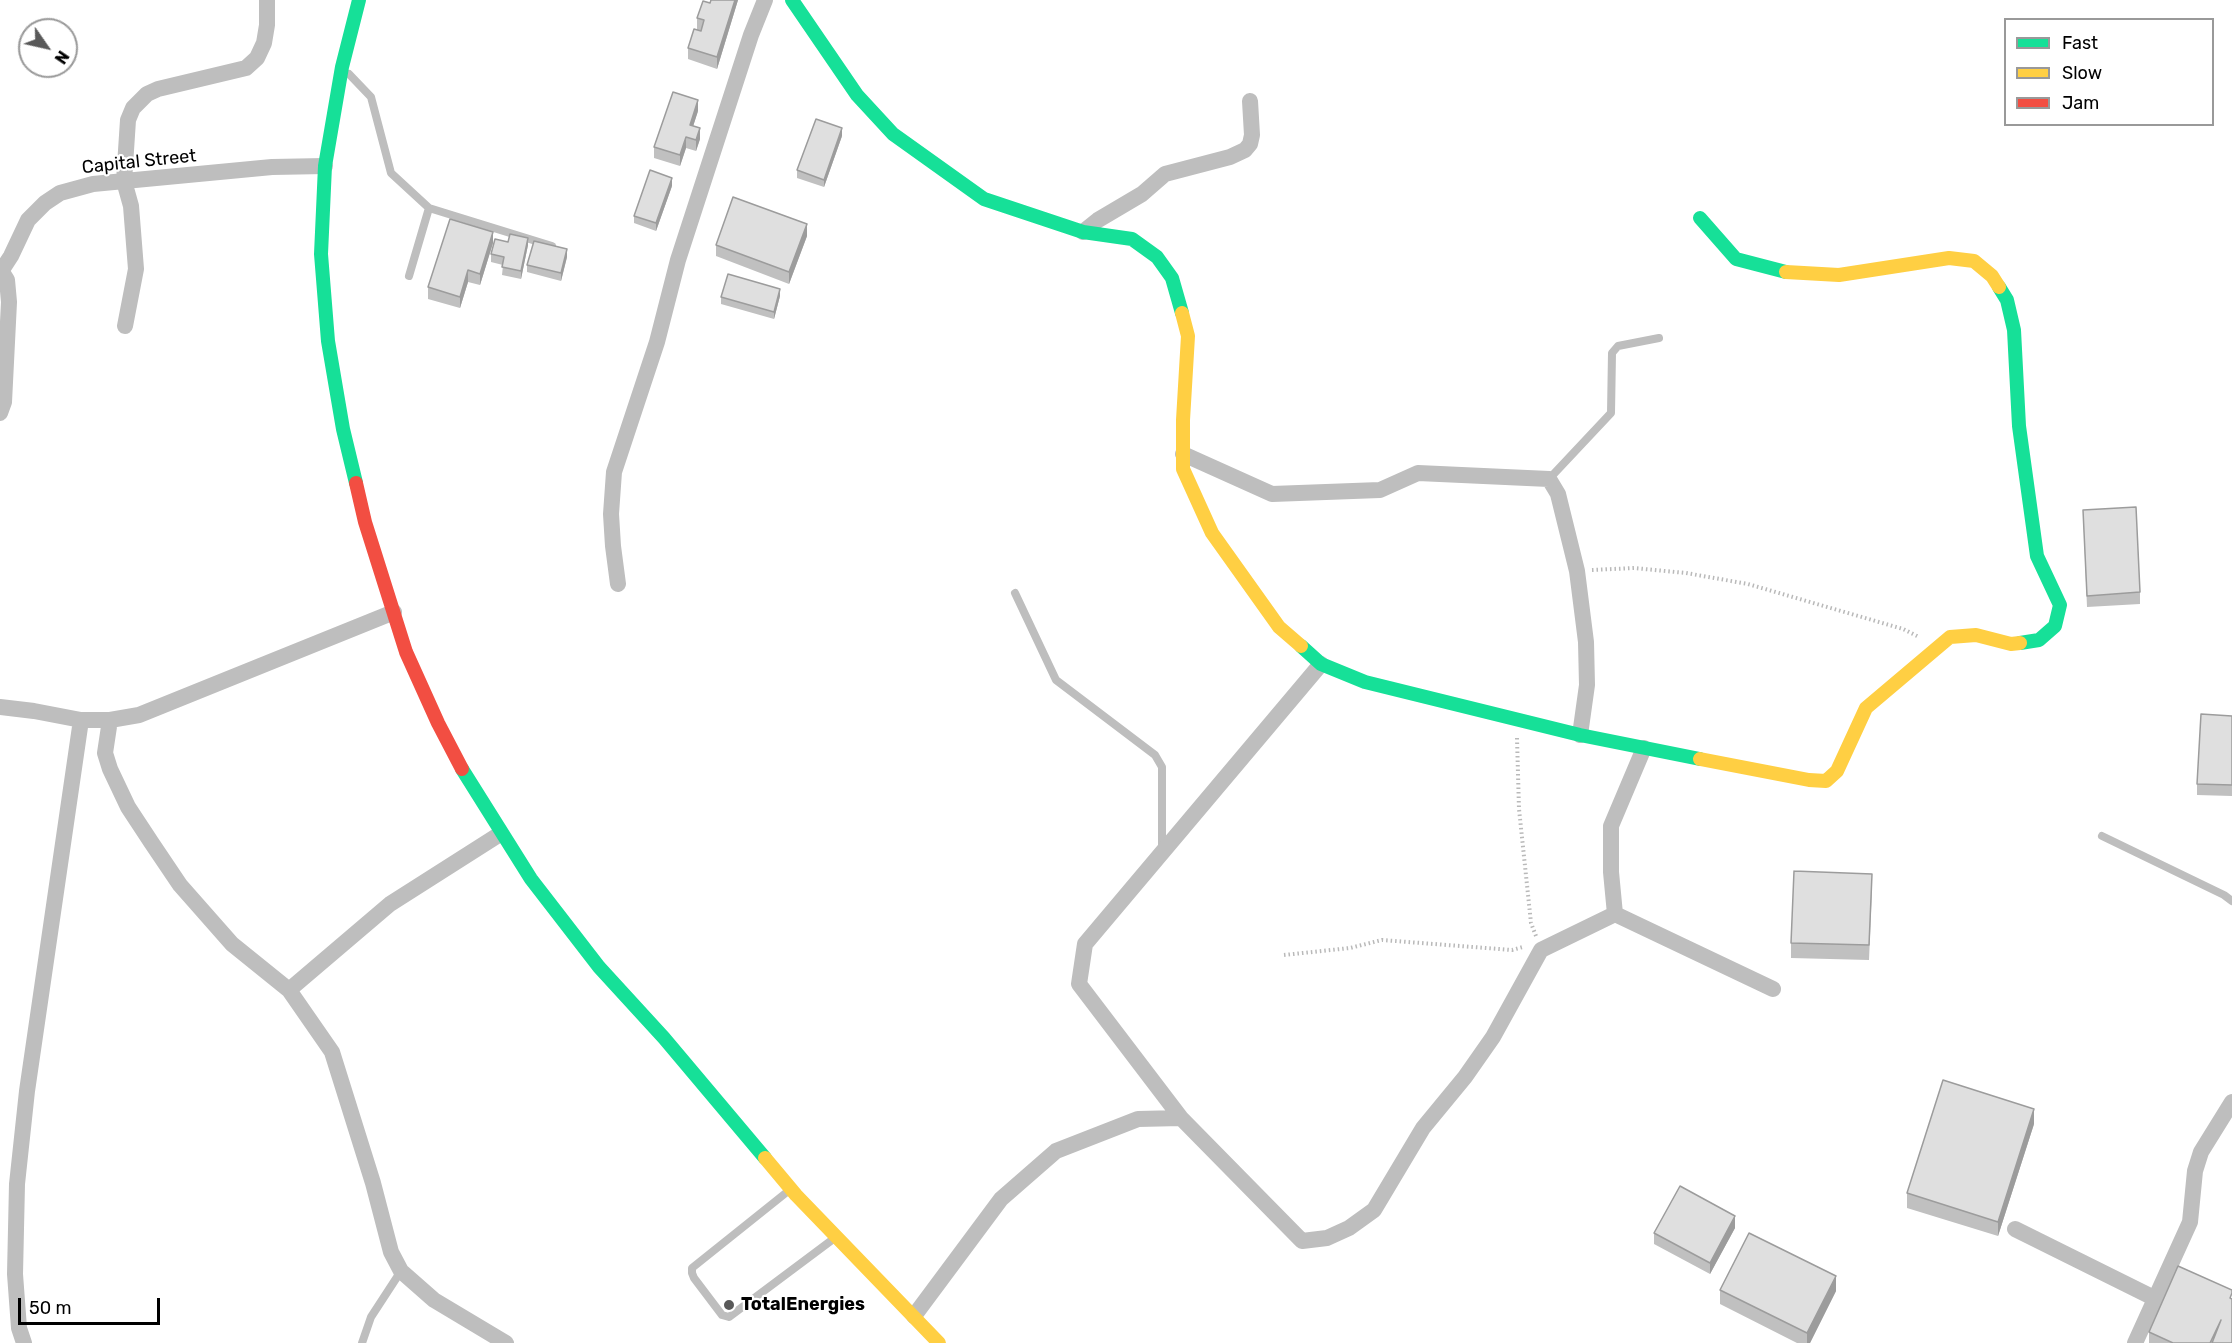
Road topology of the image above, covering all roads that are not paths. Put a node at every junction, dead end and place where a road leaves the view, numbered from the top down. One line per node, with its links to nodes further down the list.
1 (267, 0): 8 (street)
2 (359, 0): 5 (main road)
3 (765, 0): 20 (street)
4 (792, 0): 11 (main road)
5 (342, 67): 7 (main road); 9 (lane)
6 (1250, 101): 11 (street)
7 (325, 166): 8 (street, Capital Street); 22 (main road)
8 (124, 181): 13 (street, Capital Street); 15 (street)
9 (429, 208): 12 (lane); 14 (lane)
10 (1700, 218): 28 (main road)
11 (1083, 232): 18 (main road)
12 (552, 246)
13 (1, 272): 17 (street)
14 (409, 276)
15 (125, 326)
16 (1659, 338): 19 (lane)
17 (0, 413)
18 (1183, 454): 19 (street); 23 (main road)
19 (1549, 478): 27 (street)
20 (618, 584)
21 (1015, 593): 31 (lane)
22 (394, 612): 26 (street); 29 (main road)
23 (1321, 664): 27 (main road); 31 (street)
24 (0, 707): 25 (street)
25 (81, 720): 26 (street); 44 (street)
26 (110, 720): 35 (street)
27 (1580, 735): 28 (main road)
28 (1644, 748): 33 (street)
29 (500, 834): 35 (street); 38 (main road)
30 (2102, 836): 32 (lane)
31 (1162, 852): 37 (street)
32 (2232, 901)
33 (1615, 914): 34 (street); 37 (street)
34 (1773, 989)
35 (290, 990): 41 (street)
36 (2232, 1102): 42 (street)
37 (1181, 1118): 43 (street)
38 (792, 1189): 40 (main road); 40 (lane)
39 (2015, 1229): 42 (street)
40 (837, 1236): 43 (main road)
41 (401, 1271): 45 (lane); 46 (street)
42 (2156, 1299): 48 (street)
43 (914, 1316): 47 (main road)
44 (24, 1343)
45 (362, 1343)
46 (506, 1343)
47 (939, 1343)
48 (2135, 1343)

